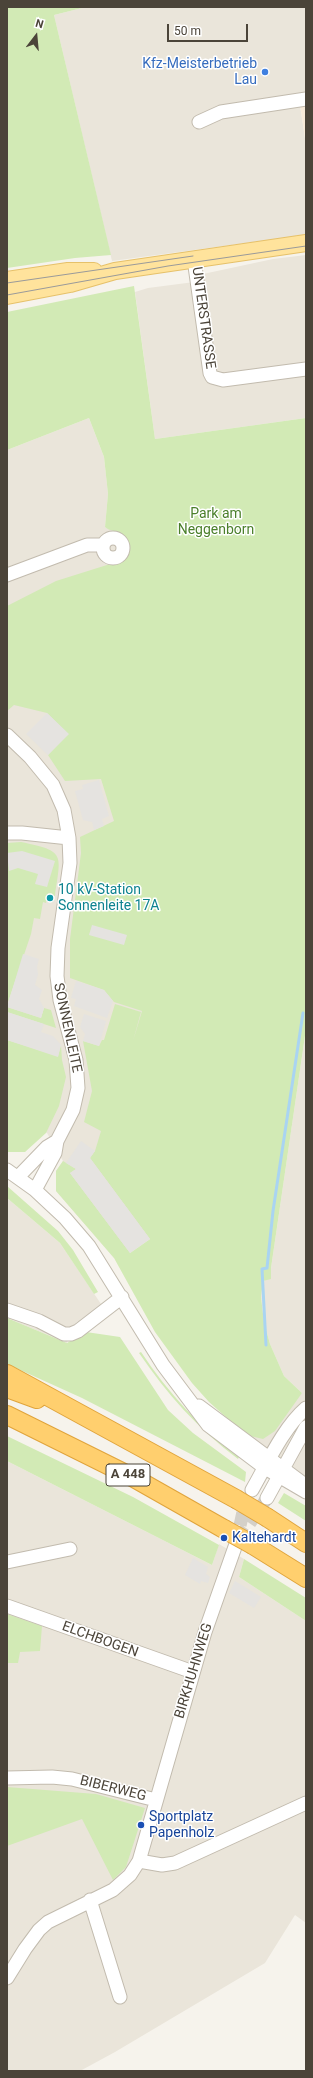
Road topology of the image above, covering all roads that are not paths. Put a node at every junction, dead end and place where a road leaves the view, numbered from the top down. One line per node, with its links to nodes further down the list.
1 (306, 99): 2 (street)
2 (199, 122)
3 (306, 243): 4 (main road, UNTERSTRASSE)
4 (194, 259): 5 (main road, UNTERSTRASSE); 8 (street, UNTERSTRASSE)
5 (115, 272): 6 (main road, UNTERSTRASSE); 7 (main road, UNTERSTRASSE)
6 (7, 280)
7 (7, 296)
8 (306, 369)
9 (102, 545): 10 (street)
10 (7, 575)
11 (7, 734): 13 (street, SONNENLEITE)
12 (7, 833): 13 (street)
13 (69, 838): 14 (street, SONNENLEITE)
14 (57, 1141): 16 (street, SONNENLEITE); 17 (street, SONNENLEITE)
15 (7, 1170): 16 (street)
16 (18, 1177): 17 (street)
17 (35, 1190): 18 (street)
18 (122, 1297): 19 (street); 28 (street)
19 (7, 1310)
20 (7, 1374): 23 (highway)
21 (7, 1388): 23 (highway, A 448)
22 (306, 1408): 28 (street)
23 (72, 1411): 34 (highway, A 448, bridge)
24 (7, 1415): 26 (highway, A 448)
25 (7, 1418): 26 (highway)
26 (29, 1425): 35 (highway, A 448, bridge)
27 (306, 1427): 29 (street)
28 (267, 1463): 29 (street); 31 (street)
29 (281, 1472): 30 (street); 32 (street); 33 (street)
30 (306, 1486)
31 (252, 1490)
32 (306, 1492)
33 (267, 1498)
34 (306, 1543)
35 (245, 1544): 38 (highway, A 448); 40 (street, BIRKHUHNWEG)
36 (70, 1549): 37 (street)
37 (7, 1562)
38 (306, 1578)
39 (7, 1606): 40 (street, ELCHBOGEN)
40 (193, 1672): 42 (street, BIRKHUHNWEG)
41 (7, 1778): 42 (street, BIBERWEG)
42 (156, 1800): 44 (street, BIBERWEG)
43 (306, 1803): 44 (street)
44 (139, 1860): 45 (street)
45 (90, 1900): 46 (street); 47 (street)
46 (7, 1978)
47 (120, 1997)

